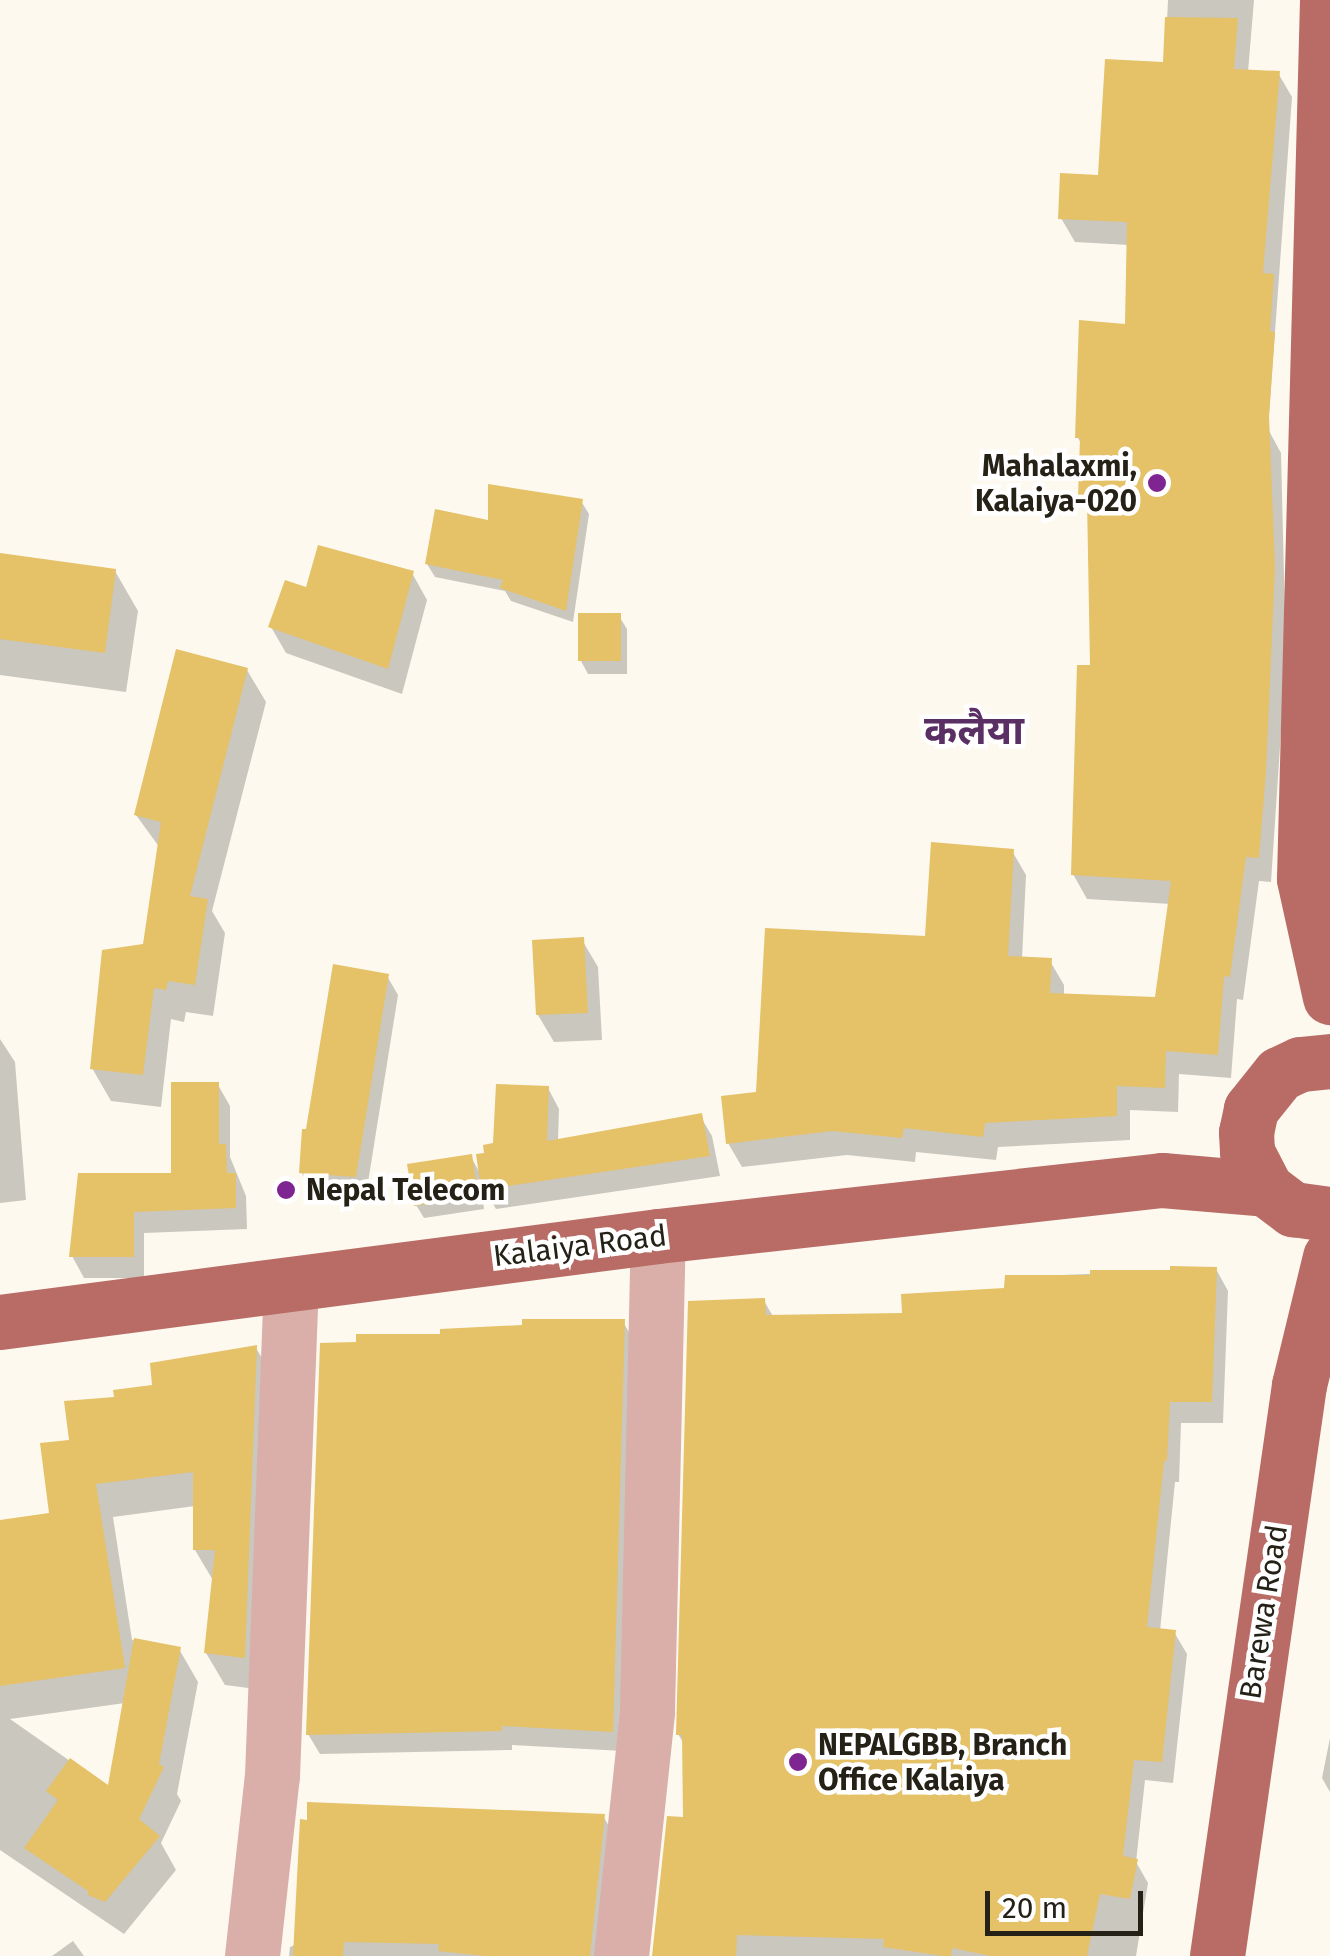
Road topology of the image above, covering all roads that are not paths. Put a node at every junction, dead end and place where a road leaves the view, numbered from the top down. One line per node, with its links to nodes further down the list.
1 (1327, 0): 2 (main road)
2 (1327, 984): 3 (main road)
3 (1315, 1062): 4 (main road)
4 (1246, 1132): 5 (main road); 6 (main road)
5 (1162, 1180): 6 (main road); 8 (main road, Kalaiya Road)
6 (1270, 1193): 7 (main road); 9 (main road)
7 (1330, 1214)
8 (658, 1236): 10 (main road, Kalaiya Road); 14 (street)
9 (1327, 1263): 12 (main road, Barewa Road)
10 (291, 1284): 11 (main road, Kalaiya Road); 13 (street)
11 (0, 1322)
12 (1314, 1388): 15 (main road, Barewa Road)
13 (252, 1956)
14 (621, 1956)
15 (1216, 1956)

